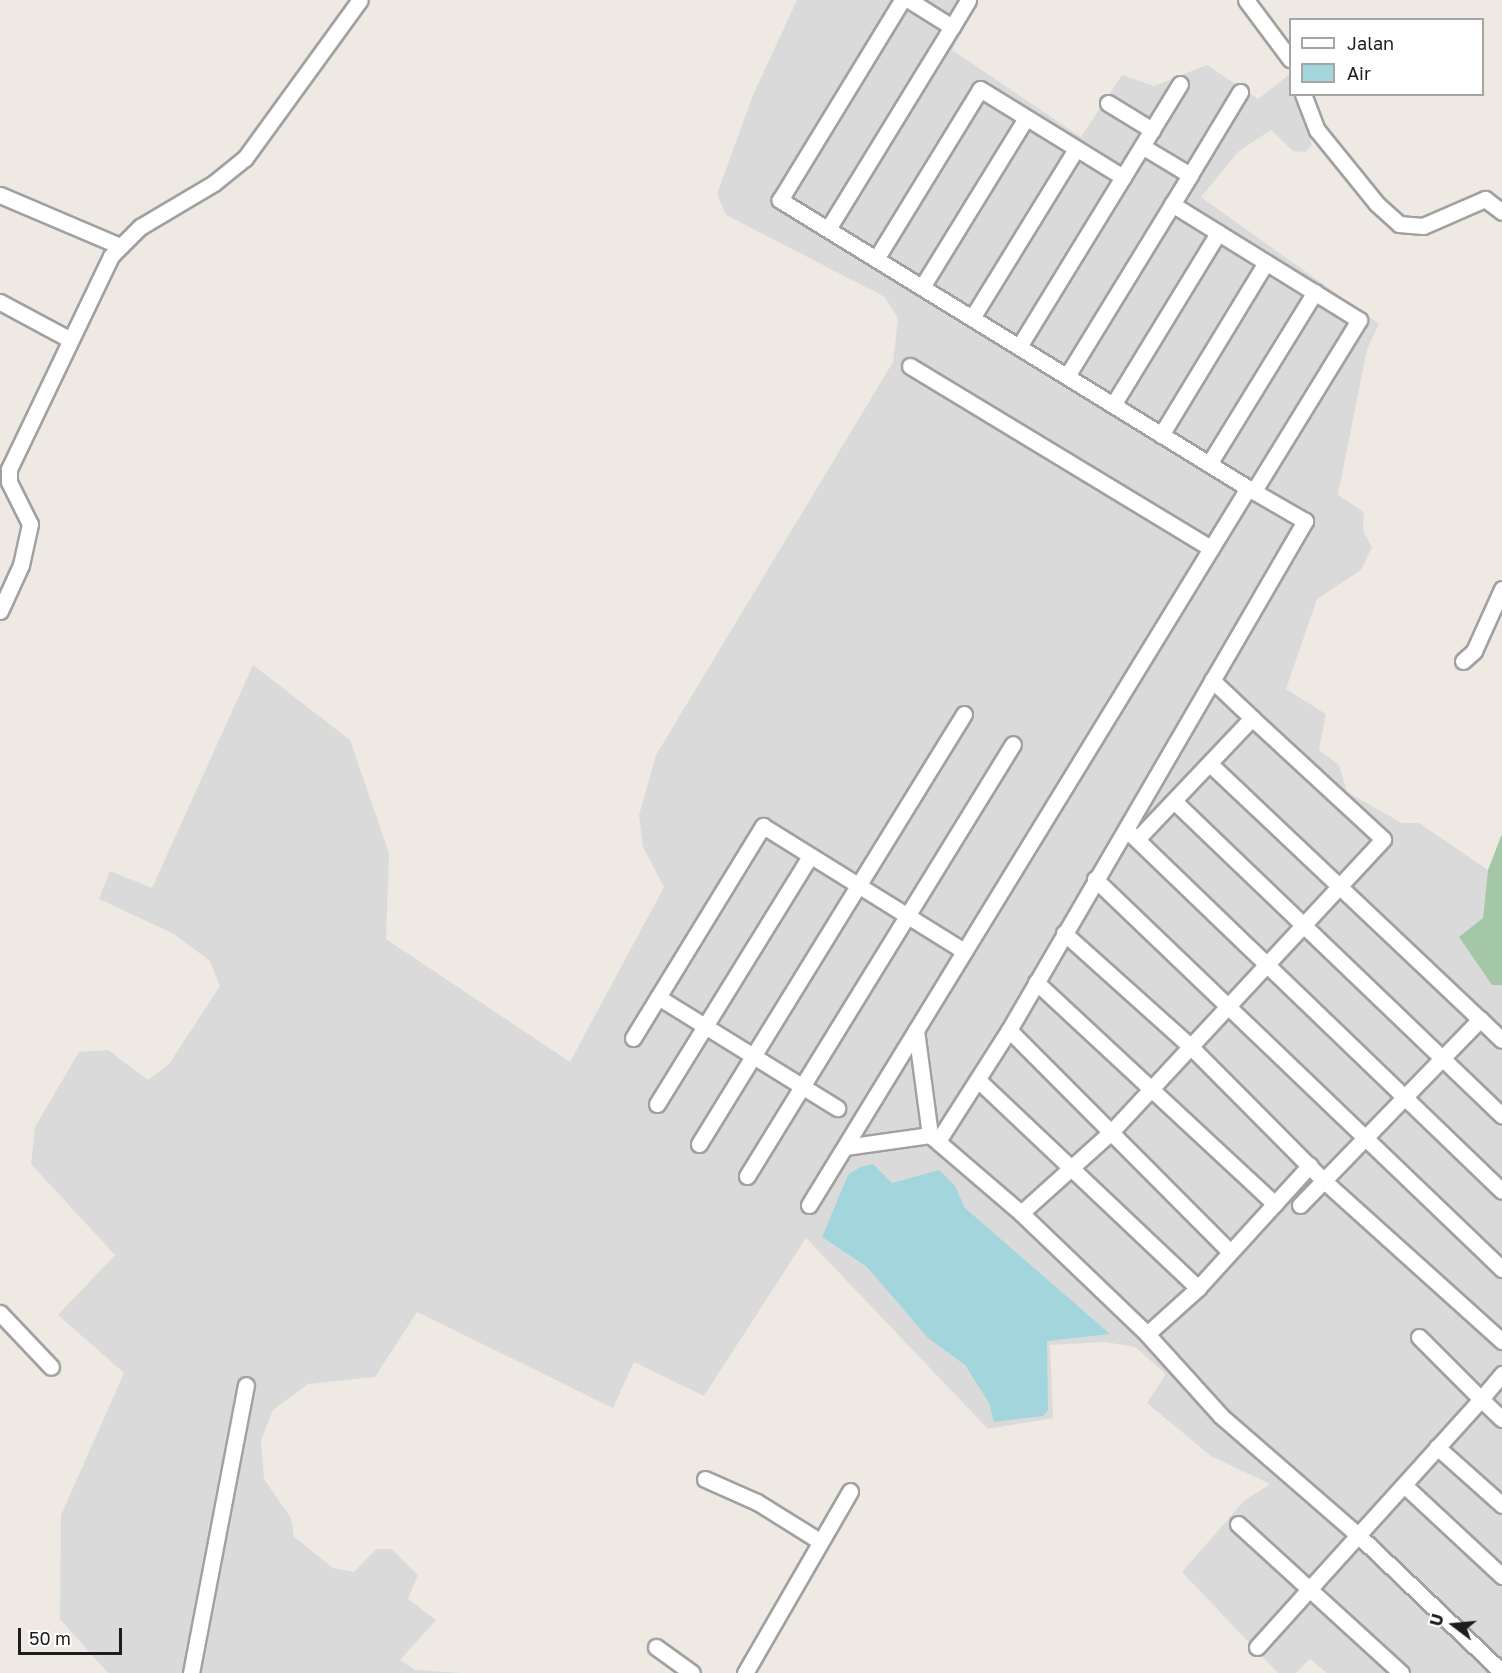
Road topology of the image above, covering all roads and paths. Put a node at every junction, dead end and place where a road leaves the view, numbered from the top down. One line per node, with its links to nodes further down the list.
1 (360, 0): 23 (street)
2 (902, 0): 21 (street)
3 (909, 0): 6 (street)
4 (968, 0): 6 (street)
5 (1246, 0): 7 (street)
6 (952, 27): 21 (street)
7 (1289, 58)
8 (1180, 84): 13 (street)
9 (1240, 92): 16 (street)
10 (1305, 96): 20 (street)
11 (1108, 103): 13 (street)
12 (1026, 118): 15 (street); 24 (street); 26 (street)
13 (1152, 130): 14 (street)
14 (1142, 146): 16 (street); 17 (street)
15 (1076, 148): 17 (street); 29 (street)
16 (1190, 175): 19 (street)
17 (1123, 177): 31 (street)
18 (0, 195): 23 (street)
19 (1172, 204): 22 (street); 33 (street)
20 (1502, 212)
21 (828, 229): 24 (street)
22 (1218, 232): 25 (street); 34 (street)
23 (120, 246): 30 (street)
24 (876, 259): 26 (street)
25 (1266, 262): 27 (street); 35 (street)
26 (922, 287): 29 (street)
27 (1315, 292): 36 (street); 37 (street)
28 (0, 302): 30 (street)
29 (972, 318): 31 (street)
30 (69, 339): 40 (street)
31 (1019, 347): 33 (street)
32 (910, 366): 38 (street)
33 (1067, 376): 34 (street)
34 (1113, 405): 35 (street)
35 (1161, 435): 36 (street)
36 (1209, 464): 37 (street)
37 (1251, 489): 38 (street); 42 (street)
38 (1211, 548): 57 (street)
39 (1502, 589): 41 (street)
40 (0, 611)
41 (1464, 661)
42 (1212, 680): 44 (street); 48 (street)
43 (964, 714): 53 (street)
44 (1252, 718): 46 (street); 52 (street)
45 (1013, 744): 54 (street)
46 (1211, 765): 47 (street); 52 (street)
47 (1175, 802): 49 (street); 55 (street)
48 (1125, 828): 49 (street); 51 (street)
49 (1137, 839): 58 (street)
50 (810, 856): 53 (street); 60 (street); 63 (street)
51 (1095, 879): 56 (street); 61 (street)
52 (1340, 884): 55 (street); 62 (street)
53 (858, 885): 54 (street); 69 (street)
54 (907, 916): 57 (street); 72 (street)
55 (1301, 926): 58 (street); 70 (street)
56 (1064, 933): 59 (street); 68 (street)
57 (964, 951): 64 (street)
58 (1265, 964): 61 (street); 74 (street)
59 (1036, 982): 65 (street); 73 (street)
60 (658, 997): 63 (street); 66 (street)
61 (1228, 1004): 68 (street); 80 (street)
62 (1480, 1019): 67 (street); 70 (street)
63 (705, 1026): 69 (street); 75 (street)
64 (916, 1030): 79 (street); 82 (street)
65 (1009, 1030): 71 (street); 78 (street)
66 (633, 1038)
67 (1502, 1040)
68 (1189, 1045): 73 (street); 83 (street)
69 (753, 1056): 72 (street); 81 (street)
70 (1441, 1058): 74 (street); 77 (street)
71 (978, 1080): 79 (street); 84 (street)
72 (802, 1086): 76 (street); 85 (street)
73 (1149, 1088): 78 (street); 89 (street)
74 (1402, 1097): 80 (street); 87 (street)
75 (657, 1104)
76 (837, 1108)
77 (1502, 1116)
78 (1112, 1131): 84 (street); 92 (street)
79 (934, 1138): 82 (street); 91 (street)
80 (1363, 1138): 86 (street); 93 (street)
81 (699, 1144)
82 (844, 1147): 88 (street)
83 (1310, 1165): 86 (street); 89 (street)
84 (1072, 1169): 91 (street); 94 (street)
85 (747, 1176)
86 (1323, 1180): 90 (street); 98 (street)
87 (1502, 1191)
88 (809, 1204)
89 (1275, 1204): 92 (street)
90 (1300, 1205)
91 (1021, 1213): 96 (street)
92 (1230, 1252): 94 (street)
93 (1502, 1269)
94 (1198, 1288): 96 (street)
95 (0, 1313): 99 (street)
96 (1147, 1334): 110 (street)
97 (1419, 1337): 102 (street)
98 (1502, 1341)
99 (51, 1367)
100 (1502, 1374): 102 (street)
101 (246, 1385): 117 (street)
102 (1480, 1399): 103 (street); 104 (street)
103 (1502, 1419)
104 (1437, 1447): 106 (street); 108 (street)
105 (705, 1479): 111 (street)
106 (1404, 1485): 110 (street); 112 (street)
107 (850, 1491): 111 (street)
108 (1502, 1505)
109 (1238, 1524): 113 (street)
110 (1358, 1535): 113 (street); 116 (street)
111 (818, 1540): 119 (street)
112 (1502, 1576)
113 (1309, 1590): 115 (street); 120 (street)
114 (656, 1647): 118 (street)
115 (1257, 1647)
116 (1502, 1672)
117 (192, 1673)
118 (692, 1673)
119 (745, 1673)
120 (1401, 1673)

